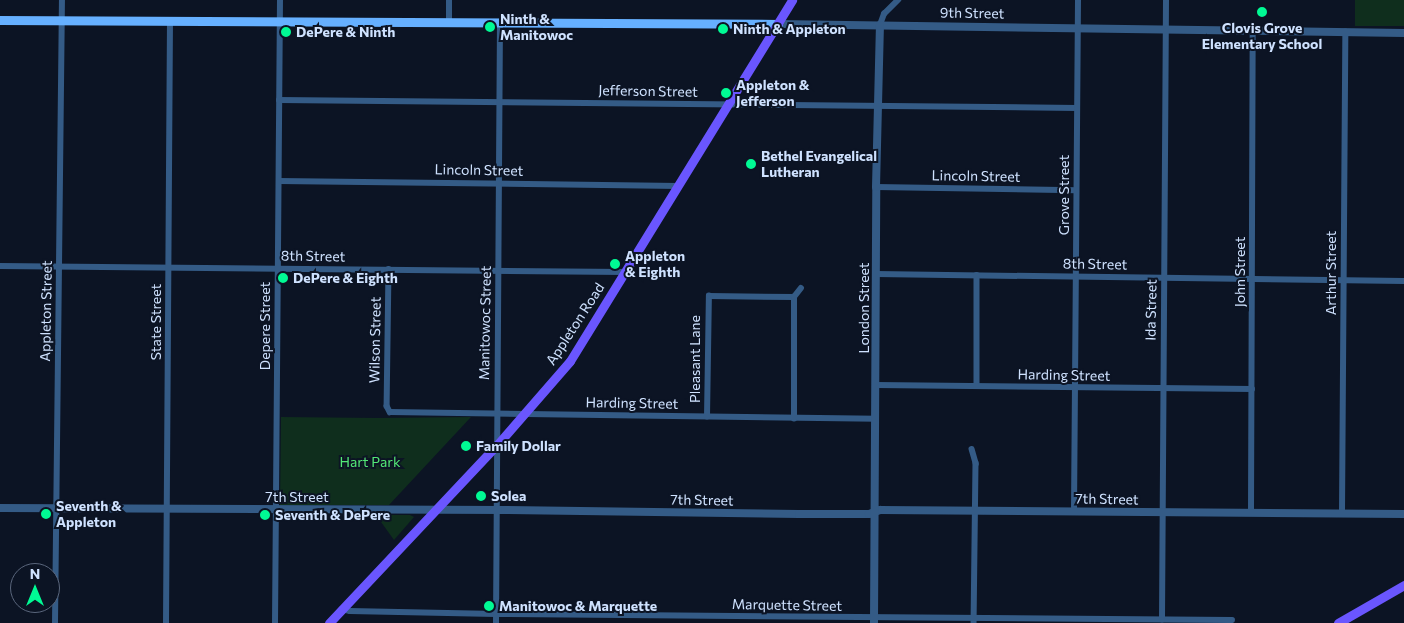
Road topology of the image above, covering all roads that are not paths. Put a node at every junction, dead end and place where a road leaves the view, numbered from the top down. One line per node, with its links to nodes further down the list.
1 (62, 0): 9 (street, Appleton Street)
2 (280, 0): 11 (street, Depere Street)
3 (449, 0): 12 (street)
4 (792, 0): 14 (main road, Appleton Road)
5 (898, 0): 15 (street)
6 (1078, 0): 16 (street, Grove Street)
7 (1166, 0): 17 (street, Ida Street)
8 (0, 20): 9 (main road, 9th Street)
9 (62, 21): 10 (main road, 9th Street); 32 (street, Appleton Street)
10 (170, 21): 11 (main road, 9th Street); 33 (street, State Street)
11 (280, 21): 12 (main road, 9th Street); 21 (street, Depere Street)
12 (449, 22): 13 (main road, 9th Street)
13 (500, 23): 14 (main road, 9th Street); 22 (street, Manitowoc Street)
14 (778, 24): 15 (street, 9th Street); 23 (main road, Appleton Road)
15 (880, 25): 16 (street, 9th Street); 24 (street, London Street)
16 (1078, 28): 17 (street, 9th Street); 25 (street, Grove Street)
17 (1166, 30): 18 (street, 9th Street); 41 (street, Ida Street)
18 (1253, 30): 19 (street, 9th Street); 42 (street, John Street)
19 (1345, 32): 20 (street, 9th Street); 43 (street, Arthur Street)
20 (1404, 33)
21 (280, 100): 22 (street, Jefferson Street); 26 (street, Depere Street)
22 (499, 102): 23 (street, Jefferson Street); 27 (street, Manitowoc Street)
23 (729, 105): 24 (street, Jefferson Street); 28 (main road, Appleton Road)
24 (877, 105): 25 (street, Jefferson Street); 29 (street, London Street)
25 (1077, 108): 30 (street, Grove Street)
26 (279, 181): 27 (street, Lincoln Street); 34 (street, Depere Street)
27 (499, 183): 28 (street, Lincoln Street); 36 (street, Manitowoc Street)
28 (679, 186): 37 (main road, Appleton Road)
29 (876, 186): 30 (street, Lincoln Street); 38 (street, London Street)
30 (1076, 190): 40 (street, Grove Street)
31 (0, 266): 32 (street, 8th Street)
32 (59, 267): 33 (street, 8th Street); 61 (street, Appleton Street)
33 (168, 268): 34 (street, 8th Street); 63 (street, State Street)
34 (278, 268): 35 (street, 8th Street); 62 (street, Depere Street)
35 (388, 269): 36 (street, 8th Street); 52 (street, Wilson Street)
36 (498, 270): 37 (street, 8th Street); 53 (street, Manitowoc Street)
37 (625, 272): 54 (main road, Appleton Road)
38 (876, 274): 39 (street, 8th Street); 47 (street, London Street)
39 (977, 275): 40 (street, 8th Street); 48 (street)
40 (1076, 276): 41 (street, 8th Street); 49 (street, Grove Street)
41 (1164, 278): 42 (street, 8th Street); 50 (street, Ida Street)
42 (1252, 279): 43 (street, 8th Street); 51 (street, John Street)
43 (1343, 280): 44 (street, 8th Street); 71 (street, Arthur Street)
44 (1404, 282)
45 (801, 288): 46 (street)
46 (794, 296): 55 (street, Pleasant Lane); 56 (street)
47 (876, 385): 48 (street, Harding Street); 57 (street, London Street)
48 (977, 386): 49 (street, Harding Street)
49 (1076, 387): 50 (street, Harding Street); 67 (street, Grove Street)
50 (1163, 388): 51 (street, Harding Street); 69 (street, Ida Street)
51 (1252, 389): 70 (street, John Street)
52 (388, 410): 53 (street, Harding Street)
53 (497, 414): 54 (street, Harding Street); 58 (street, Manitowoc Street)
54 (524, 414): 55 (street, Harding Street); 58 (main road, Appleton Road)
55 (707, 417): 56 (street, Harding Street)
56 (794, 418): 57 (street, Harding Street)
57 (876, 419): 68 (street, London Street)
58 (497, 445): 64 (street, Manitowoc Street); 65 (main road, Appleton Road)
59 (972, 449): 66 (street)
60 (0, 508): 61 (street, 7th Street)
61 (57, 509): 63 (street, 7th Street); 80 (street, Appleton Street)
62 (276, 509): 63 (street, 7th Street); 65 (street, 7th Street); 82 (street, Depere Street)
63 (167, 510): 81 (street, State Street)
64 (496, 510): 65 (street, 7th Street); 68 (street, 7th Street); 75 (street, Manitowoc Street)
65 (434, 511): 74 (main road, Appleton Road)
66 (975, 511): 67 (street, 7th Street); 68 (street, 7th Street); 79 (street)
67 (1074, 511): 69 (street, 7th Street)
68 (875, 512): 76 (street, London Street)
69 (1162, 512): 70 (street, 7th Street); 77 (street, Ida Street)
70 (1251, 513): 71 (street, 7th Street)
71 (1342, 514): 72 (street, 7th Street)
72 (1404, 514)
73 (1404, 585): 85 (main road)
74 (342, 609): 75 (street, Marquette Street); 83 (main road, Appleton Road)
75 (496, 614): 76 (street, Marquette Street); 84 (street, Manitowoc Street)
76 (874, 620): 79 (street, Marquette Street)
77 (1162, 620): 78 (street, Marquette Street); 79 (street, Marquette Street)
78 (1232, 620)
79 (974, 621)
80 (55, 623)
81 (166, 623)
82 (275, 623)
83 (329, 623)
84 (496, 623)
85 (1338, 623)

